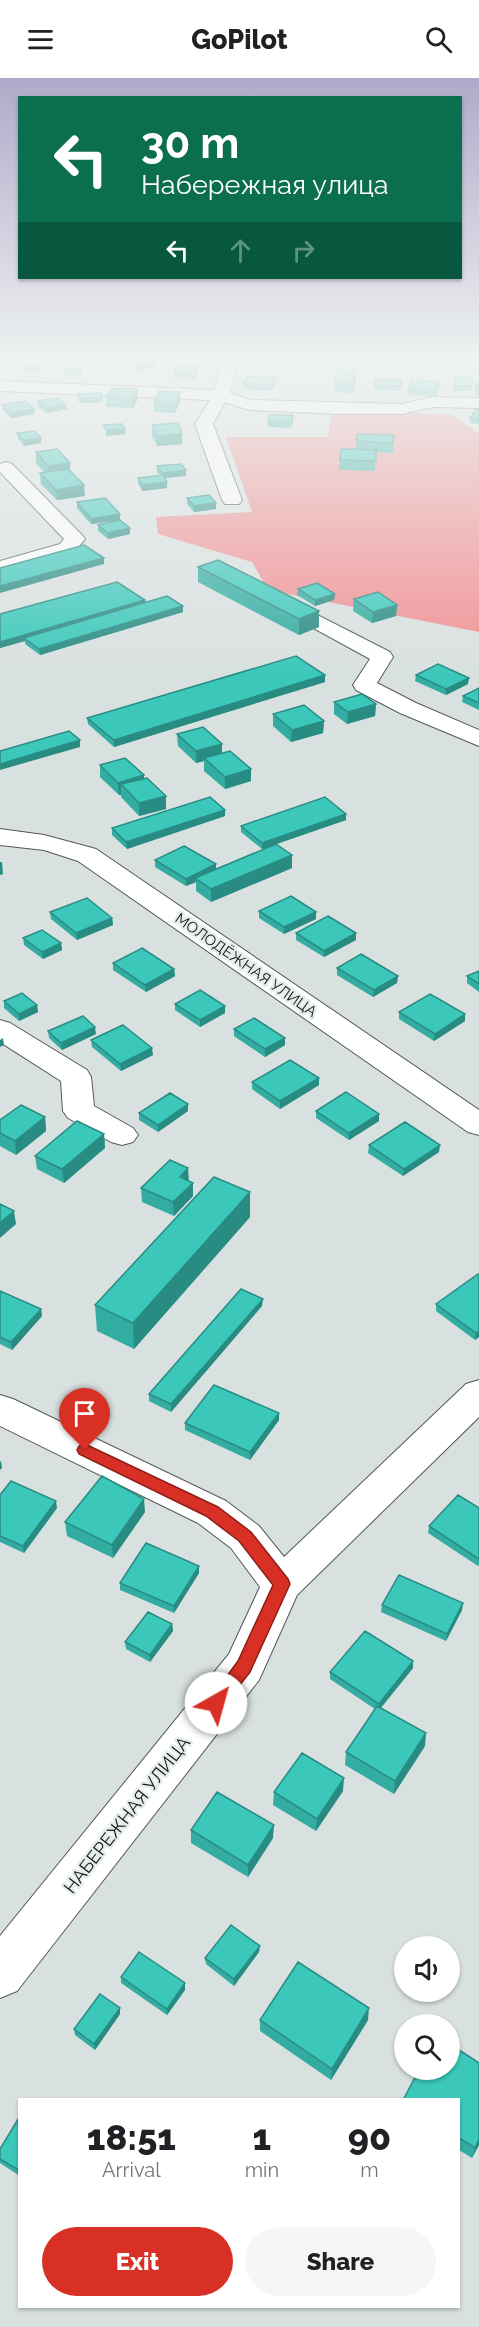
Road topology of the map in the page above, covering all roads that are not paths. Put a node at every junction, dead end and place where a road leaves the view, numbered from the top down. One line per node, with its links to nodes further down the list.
1 (219, 466): 3 (street)
2 (6, 468): 4 (street)
3 (232, 500)
4 (0, 567)
5 (284, 604): 6 (street)
6 (479, 739)
7 (0, 837): 9 (street, МОЛОДЁЖНАЯ УЛИЦА)
8 (0, 1029): 10 (street)
9 (479, 1125)
10 (122, 1135)
11 (479, 1394): 13 (street)
12 (0, 1409): 13 (street)
13 (273, 1571): 14 (street, НАБЕРЕЖНАЯ УЛИЦА)
14 (0, 1974)

